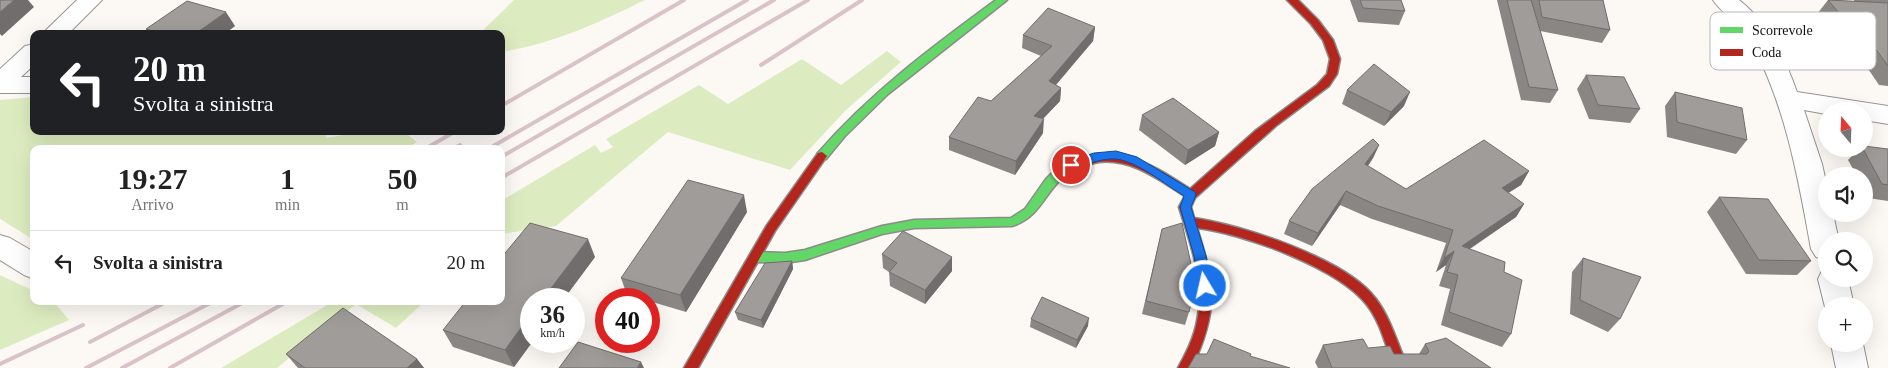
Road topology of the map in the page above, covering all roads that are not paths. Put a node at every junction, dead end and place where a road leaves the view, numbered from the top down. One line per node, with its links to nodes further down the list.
1 (91, 0): 6 (street)
2 (1002, 0): 17 (street)
3 (1292, 0): 13 (street)
4 (1724, 0): 5 (street)
5 (1740, 12)
6 (58, 30)
7 (30, 56): 9 (street)
8 (1777, 70): 11 (street)
9 (0, 84): 10 (street)
10 (30, 85)
11 (1787, 99): 12 (street); 15 (street)
12 (1888, 115)
13 (1191, 195): 14 (street); 17 (street)
14 (1190, 222): 21 (street); 22 (street)
15 (1823, 232)
16 (0, 246): 18 (street)
17 (755, 257): 20 (street)
18 (30, 265)
19 (1849, 352): 23 (street)
20 (690, 368)
21 (1185, 368)
22 (1401, 368)
23 (1852, 368)

